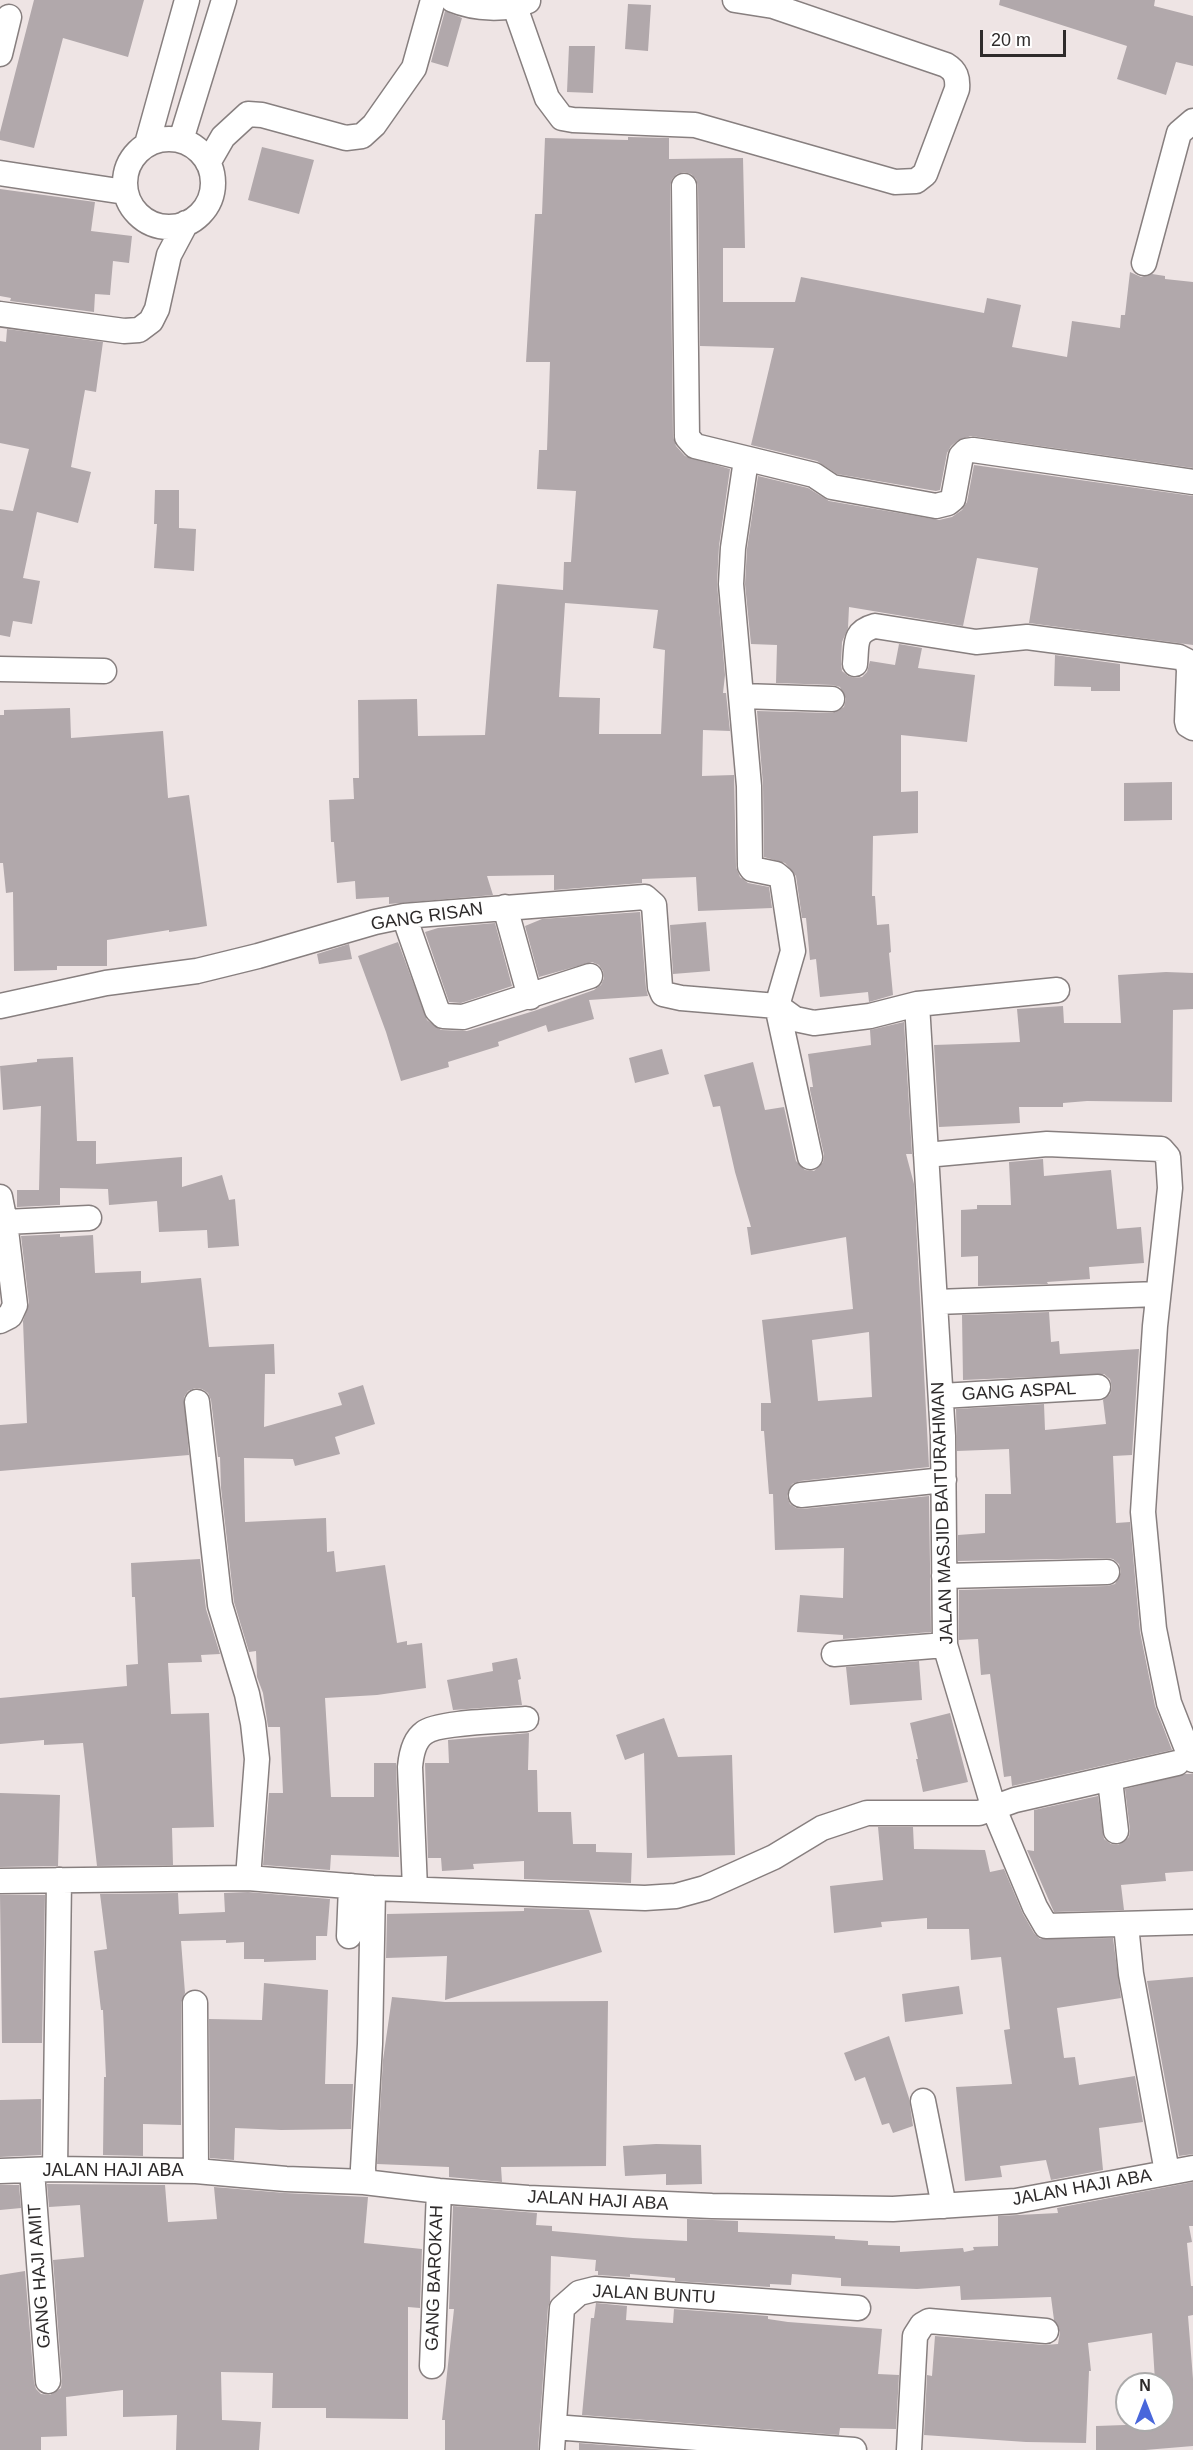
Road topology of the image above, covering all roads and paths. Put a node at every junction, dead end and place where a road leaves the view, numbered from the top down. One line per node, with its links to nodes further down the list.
1 (187, 0): 10 (street)
2 (225, 0): 11 (street)
3 (433, 0): 11 (street)
4 (453, 0): 6 (street)
5 (735, 0): 6 (street)
6 (523, 3)
7 (9, 17): 8 (street)
8 (0, 54)
9 (1193, 121): 16 (street)
10 (147, 144): 11 (street); 13 (street)
11 (194, 149): 15 (street)
12 (0, 173): 13 (street)
13 (126, 183): 15 (street)
14 (684, 186): 18 (street)
15 (174, 224): 17 (street)
16 (1144, 263)
17 (0, 314)
18 (746, 460): 19 (street); 23 (street)
19 (1193, 482)
20 (855, 664): 25 (street)
21 (0, 669): 22 (street)
22 (104, 671)
23 (742, 696): 24 (street); 33 (street)
24 (832, 699)
25 (1193, 728)
26 (505, 907): 27 (street, GANG RISAN); 30 (street); 33 (street, GANG RISAN)
27 (404, 916): 30 (street); 32 (street, GANG RISAN)
28 (590, 976): 30 (street)
29 (1057, 990): 31 (street)
30 (530, 997)
31 (917, 1004): 33 (street); 34 (street, JALAN MASJID BAITURAHMAN)
32 (0, 1006)
33 (777, 1006): 35 (street)
34 (926, 1155): 39 (street); 40 (street, JALAN MASJID BAITURAHMAN)
35 (810, 1157)
36 (0, 1197): 38 (street)
37 (89, 1218): 38 (street)
38 (5, 1222): 41 (street)
39 (1158, 1294): 40 (street); 52 (street)
40 (936, 1302): 43 (street, JALAN MASJID BAITURAHMAN)
41 (0, 1321)
42 (1098, 1387): 43 (street, GANG ASPAL)
43 (940, 1396): 45 (street, JALAN MASJID BAITURAHMAN)
44 (196, 1402): 56 (street)
45 (944, 1480): 46 (street); 48 (street, JALAN MASJID BAITURAHMAN)
46 (801, 1495)
47 (1107, 1572): 48 (street)
48 (944, 1576): 49 (street, JALAN MASJID BAITURAHMAN)
49 (945, 1645): 50 (street); 54 (street, JALAN MASJID BAITURAHMAN)
50 (834, 1654)
51 (526, 1719): 60 (street)
52 (1185, 1761): 53 (street)
53 (1110, 1780): 54 (street); 55 (street)
54 (994, 1809): 60 (street); 62 (street, JALAN MASJID BAITURAHMAN)
55 (1116, 1831)
56 (248, 1878): 57 (street); 59 (street)
57 (59, 1880): 58 (street); 67 (street, GANG HAJI AMIT)
58 (0, 1881)
59 (362, 1887): 60 (street); 63 (street); 71 (street)
60 (415, 1889)
61 (1193, 1922): 62 (street)
62 (1126, 1925): 70 (street)
63 (349, 1936)
64 (195, 2003): 69 (street)
65 (922, 2101): 73 (street)
66 (1193, 2168): 70 (street, JALAN HAJI ABA)
67 (43, 2170): 68 (street, JALAN HAJI ABA); 69 (street, JALAN HAJI ABA); 77 (street, GANG HAJI AMIT)
68 (0, 2171)
69 (196, 2171): 71 (street, JALAN HAJI ABA)
70 (1167, 2172): 73 (street, JALAN HAJI ABA)
71 (364, 2181): 72 (street, JALAN HAJI ABA)
72 (438, 2191): 73 (street, JALAN HAJI ABA); 76 (street, GANG BAROKAH)
73 (944, 2206)
74 (858, 2308): 78 (street, JALAN BUNTU)
75 (1046, 2331): 80 (street)
76 (432, 2366)
77 (48, 2381)
78 (553, 2439): 79 (street)
79 (854, 2450)
80 (909, 2450)

